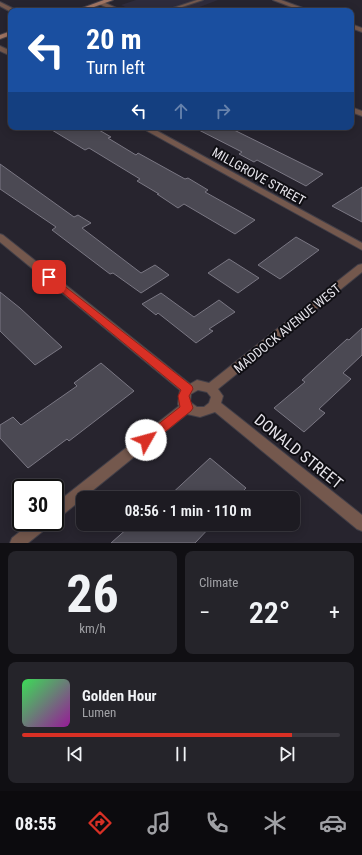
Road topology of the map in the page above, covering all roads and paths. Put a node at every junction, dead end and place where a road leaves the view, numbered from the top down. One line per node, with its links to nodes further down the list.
1 (110, 0): 4 (main road)
2 (201, 0): 7 (lane)
3 (276, 0): 8 (street)
4 (101, 3): 5 (main road); 6 (street)
5 (86, 8)
6 (113, 8)
7 (176, 8)
8 (299, 8)
9 (149, 130): 11 (street, MILLGROVE STREET)
10 (0, 237): 14 (street)
11 (362, 247)
12 (362, 267): 13 (street, MADDOCK AVENUE WEST)
13 (211, 388): 14 (street); 15 (street)
14 (188, 389): 16 (street)
15 (215, 405): 16 (street); 18 (street, DONALD STREET)
16 (187, 408): 17 (street)
17 (64, 505)
18 (362, 524)
19 (32, 531): 20 (street)
20 (17, 543)

